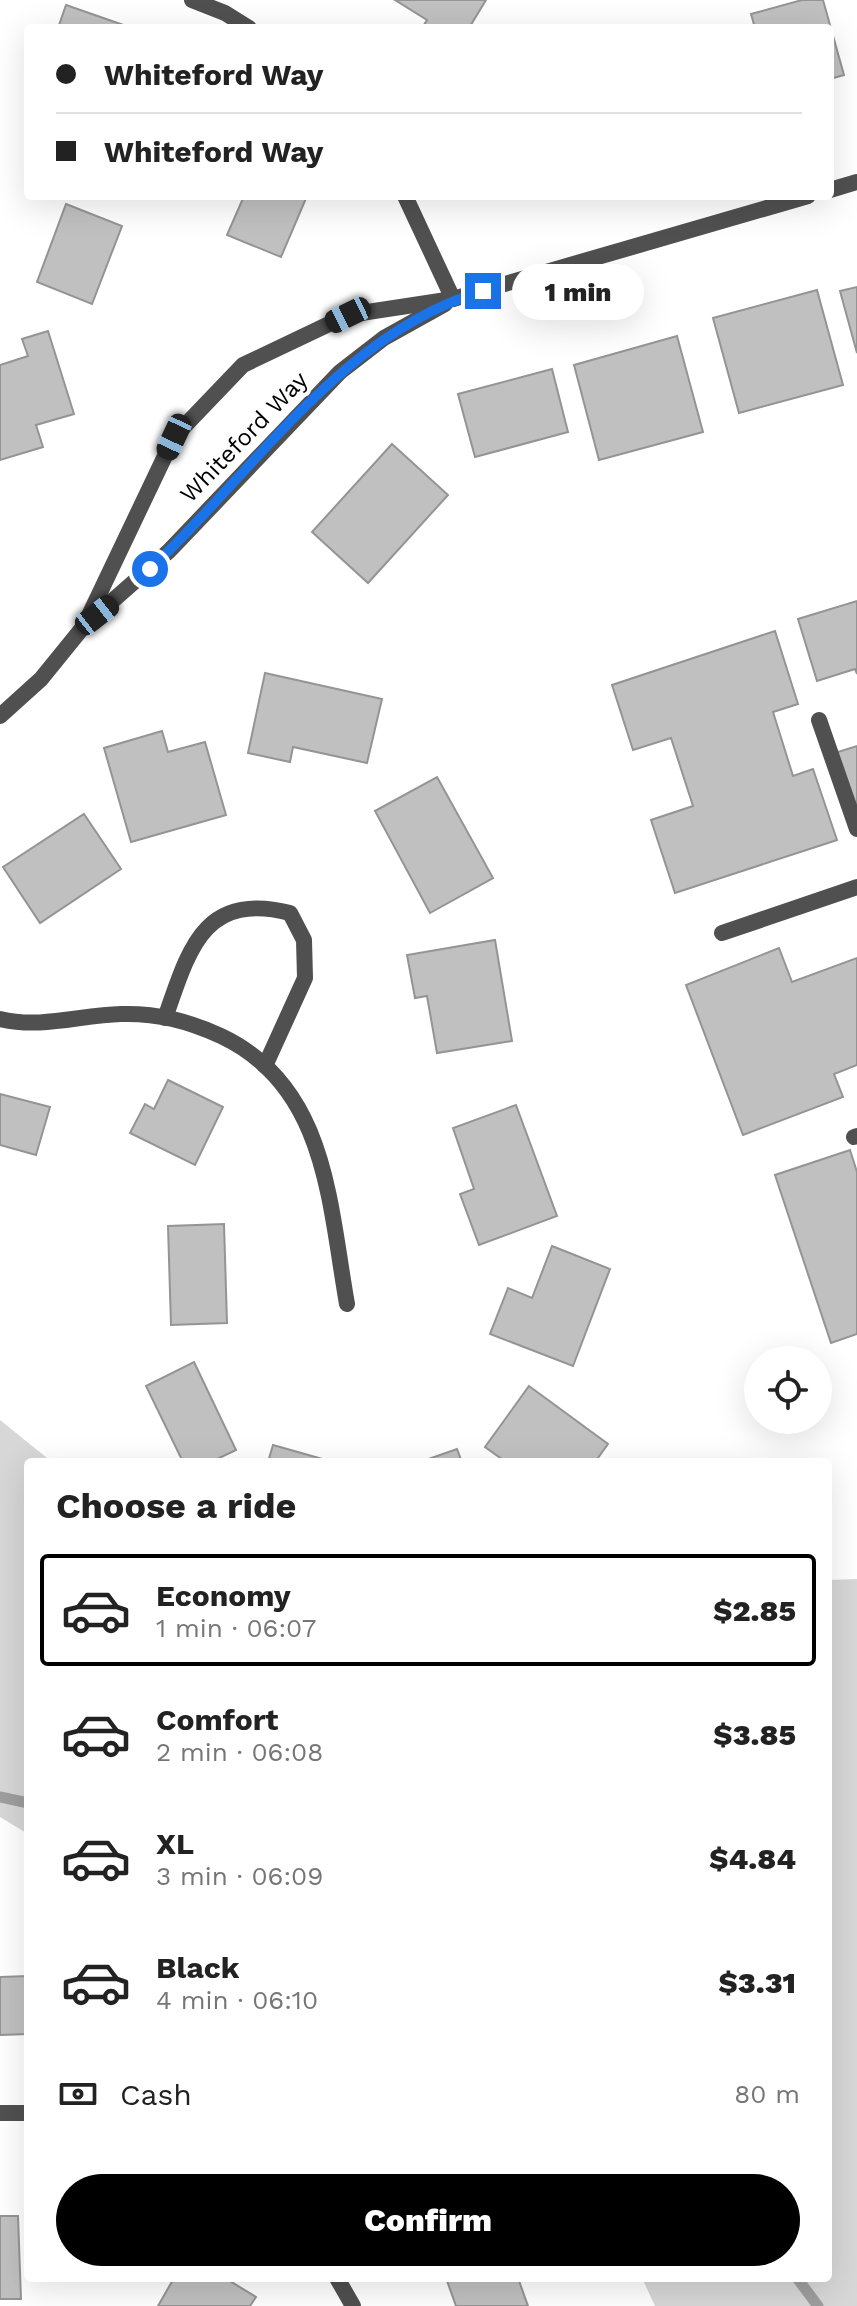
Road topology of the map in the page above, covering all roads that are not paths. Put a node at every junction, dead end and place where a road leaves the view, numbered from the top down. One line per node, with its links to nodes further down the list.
1 (192, 0): 2 (street)
2 (243, 24)
3 (857, 182): 4 (street)
4 (834, 189)
5 (407, 200): 7 (street)
6 (794, 200): 7 (street, Whiteford Way)
7 (453, 299): 8 (street, Whiteford Way); 8 (street, Whiteford Way)
8 (84, 626): 9 (street, Whiteford Way)
9 (0, 716)
10 (819, 720): 11 (street)
11 (857, 829)
12 (857, 887): 13 (street)
13 (722, 933)
14 (165, 1018): 15 (street); 16 (street); 16 (street)
15 (0, 1019)
16 (265, 1066): 17 (street)
17 (347, 1304)
18 (0, 2113): 19 (street)
19 (24, 2113)
20 (339, 2282): 21 (street)
21 (353, 2306)

